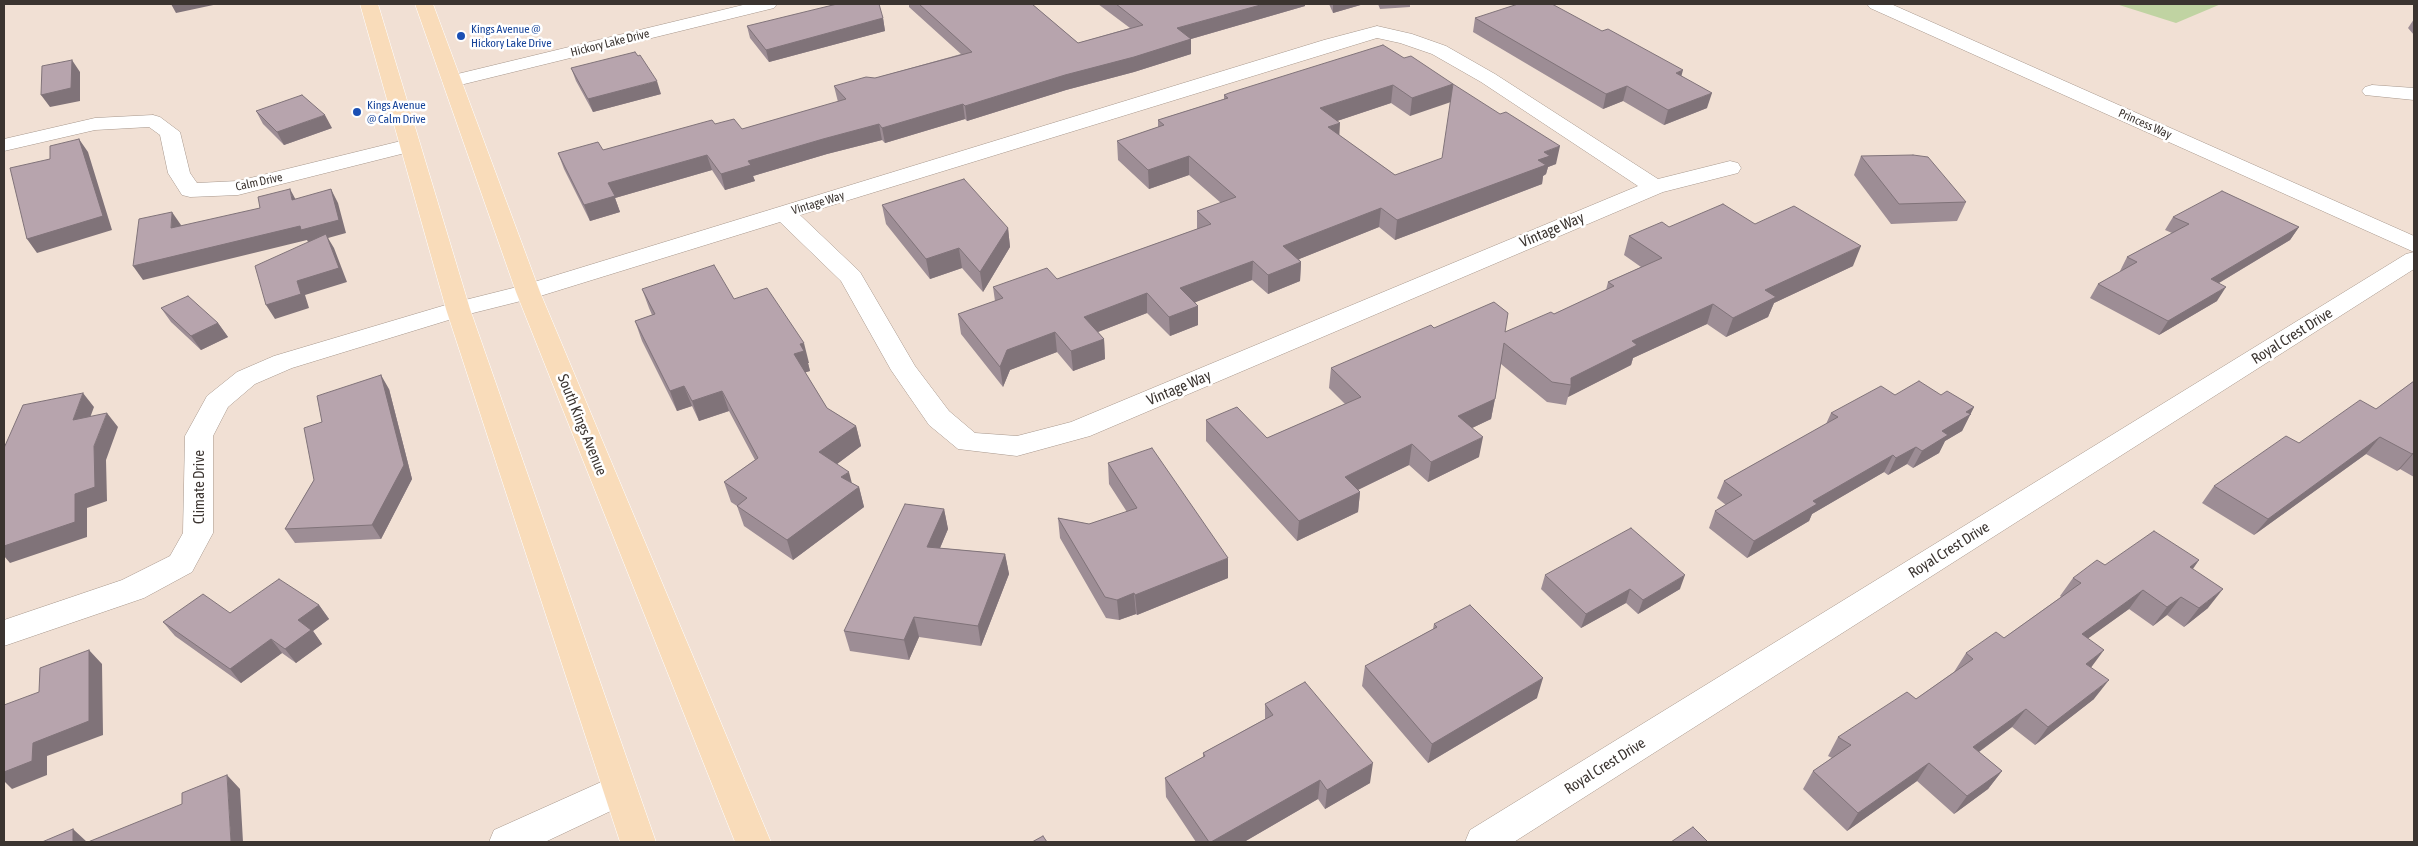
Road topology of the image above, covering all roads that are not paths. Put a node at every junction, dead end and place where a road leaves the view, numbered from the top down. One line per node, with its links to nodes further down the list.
1 (368, 4): 9 (main road)
2 (424, 4): 5 (main road, South Kings Avenue)
3 (768, 4): 5 (street, Hickory Lake Drive)
4 (1876, 4): 13 (street, Princess Way)
5 (452, 81): 15 (main road, South Kings Avenue)
6 (2372, 91): 7 (street)
7 (2414, 94)
8 (4, 145): 9 (street, Calm Drive)
9 (409, 145): 16 (main road)
10 (1730, 168): 11 (street, Vintage Way)
11 (1655, 187): 12 (street, Vintage Way); 12 (street, Vintage Way)
12 (785, 214): 15 (street, Vintage Way)
13 (2414, 244)
14 (2414, 259): 22 (street, Royal Crest Drive)
15 (528, 292): 16 (street, Climate Drive); 21 (main road, South Kings Avenue)
16 (458, 309): 17 (street, Climate Drive); 18 (main road)
17 (4, 633)
18 (619, 790): 19 (main road); 20 (street)
19 (632, 840)
20 (507, 842)
21 (753, 842)
22 (1483, 842)

